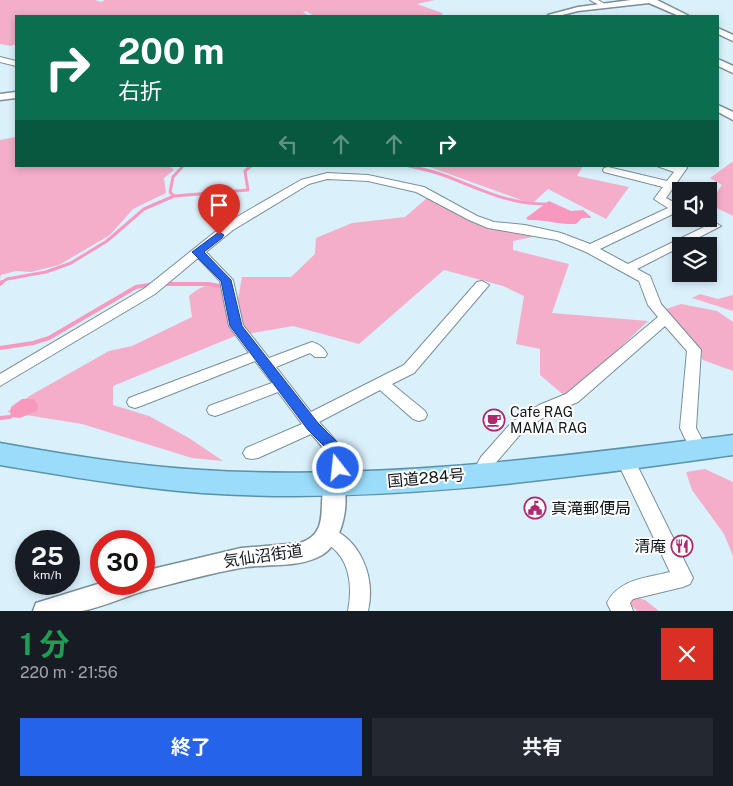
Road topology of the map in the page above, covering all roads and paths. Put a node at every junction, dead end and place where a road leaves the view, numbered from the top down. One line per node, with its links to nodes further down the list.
1 (593, 0): 3 (street)
2 (652, 0): 3 (street); 6 (street)
3 (605, 6): 4 (street); 5 (street)
4 (618, 13)
5 (556, 15)
6 (683, 15)
7 (719, 31): 8 (street)
8 (733, 38)
9 (0, 59): 13 (street)
10 (733, 61): 11 (street)
11 (719, 63)
12 (719, 63): 14 (street)
13 (15, 64)
14 (733, 70)
15 (15, 95): 16 (street)
16 (0, 97)
17 (719, 109): 18 (street)
18 (733, 117)
19 (338, 167): 23 (street)
20 (668, 167): 24 (street)
21 (608, 170): 22 (street)
22 (633, 171): 24 (street)
23 (327, 176): 28 (street); 29 (street)
24 (670, 185): 25 (street)
25 (672, 205)
26 (672, 212): 28 (street)
27 (713, 227): 30 (street)
28 (590, 248): 30 (street)
29 (197, 252): 34 (street); 35 (street)
30 (628, 269): 32 (street)
31 (482, 285): 36 (street)
32 (666, 319): 43 (street); 47 (street)
33 (320, 354): 34 (street)
34 (262, 360): 37 (street); 38 (street)
35 (0, 381)
36 (381, 383): 40 (street); 41 (street)
37 (282, 385): 39 (street); 41 (street)
38 (135, 402)
39 (215, 410)
40 (419, 415)
41 (311, 423): 44 (street); 48 (street)
42 (733, 445): 43 (highway, 国道284号)
43 (698, 449): 46 (highway, 国道284号)
44 (252, 453)
45 (0, 454): 48 (highway, 国道284号)
46 (625, 459): 47 (highway, 国道284号); 54 (street)
47 (481, 473): 48 (highway, 国道284号)
48 (334, 485): 49 (street)
49 (328, 535): 50 (street, 気仙沼街道); 53 (street)
50 (155, 578)
51 (98, 595): 52 (street)
52 (45, 611)
53 (358, 611)
54 (623, 611)

